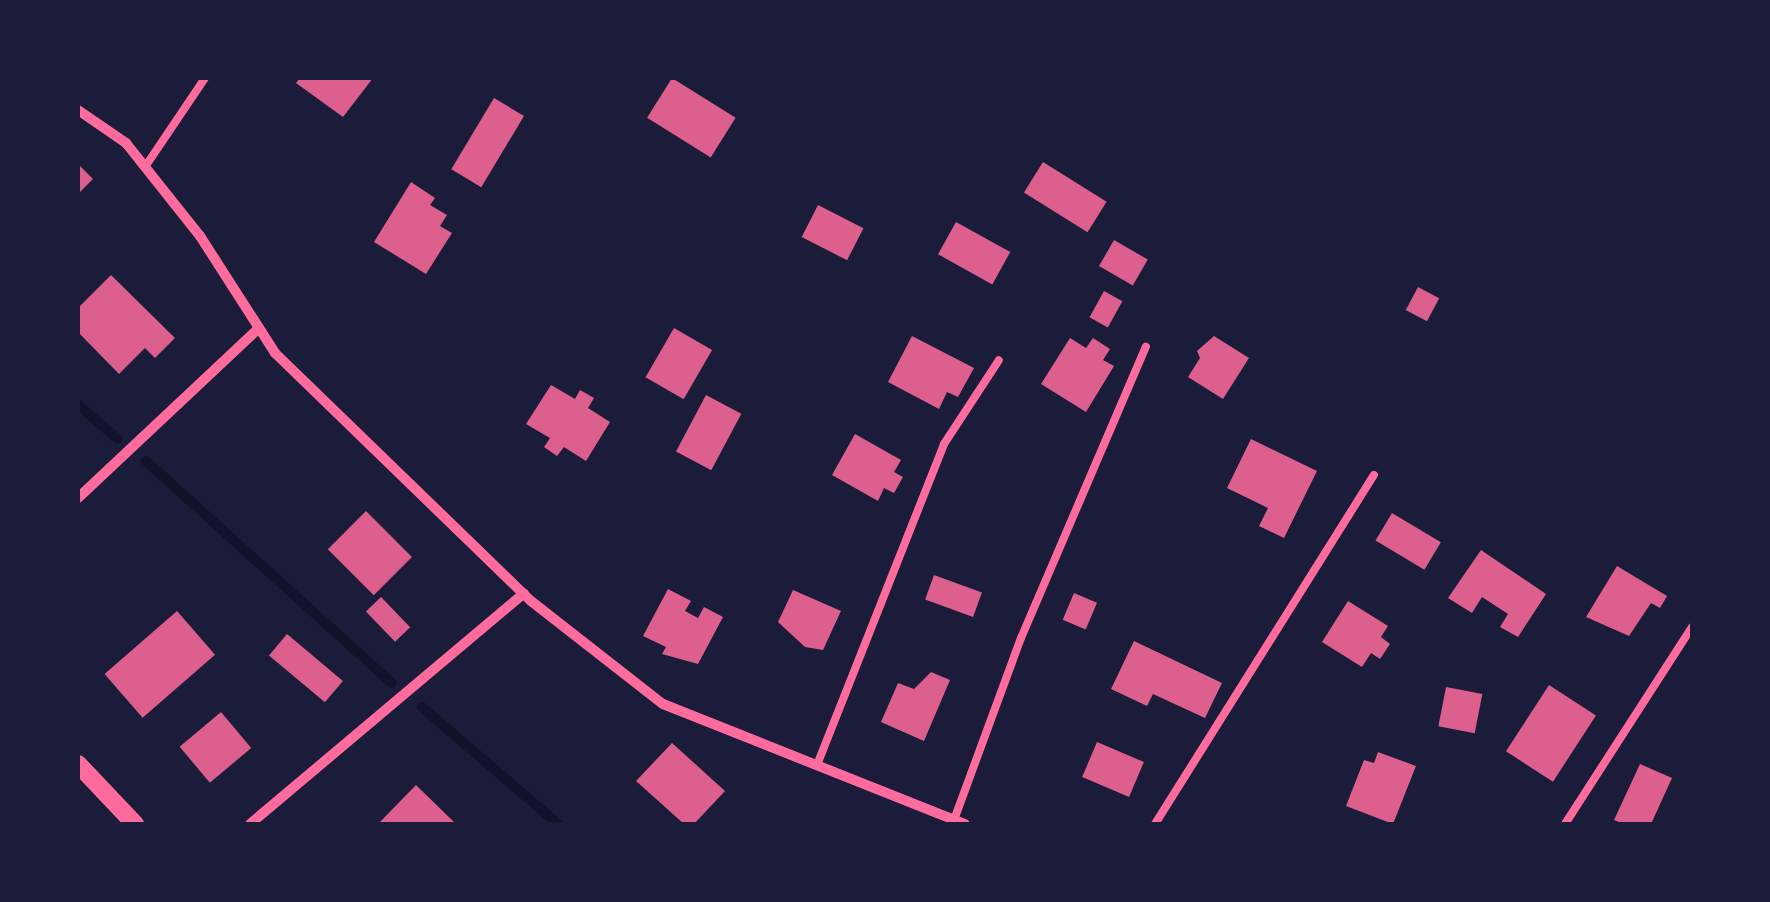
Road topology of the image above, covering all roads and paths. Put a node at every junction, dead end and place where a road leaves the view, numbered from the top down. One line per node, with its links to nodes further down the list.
1 (205, 78): 3 (lane)
2 (78, 110): 3 (street)
3 (146, 167): 4 (street)
4 (259, 328): 8 (street); 9 (street)
5 (1146, 347): 13 (lane)
6 (998, 360): 12 (lane)
7 (1374, 475): 16 (lane)
8 (78, 498)
9 (524, 593): 12 (street); 15 (street)
10 (1692, 627): 17 (lane)
11 (78, 764): 14 (street)
12 (817, 765): 13 (street)
13 (960, 822)
14 (136, 824)
15 (250, 824)
16 (1154, 824)
17 (1565, 824)

